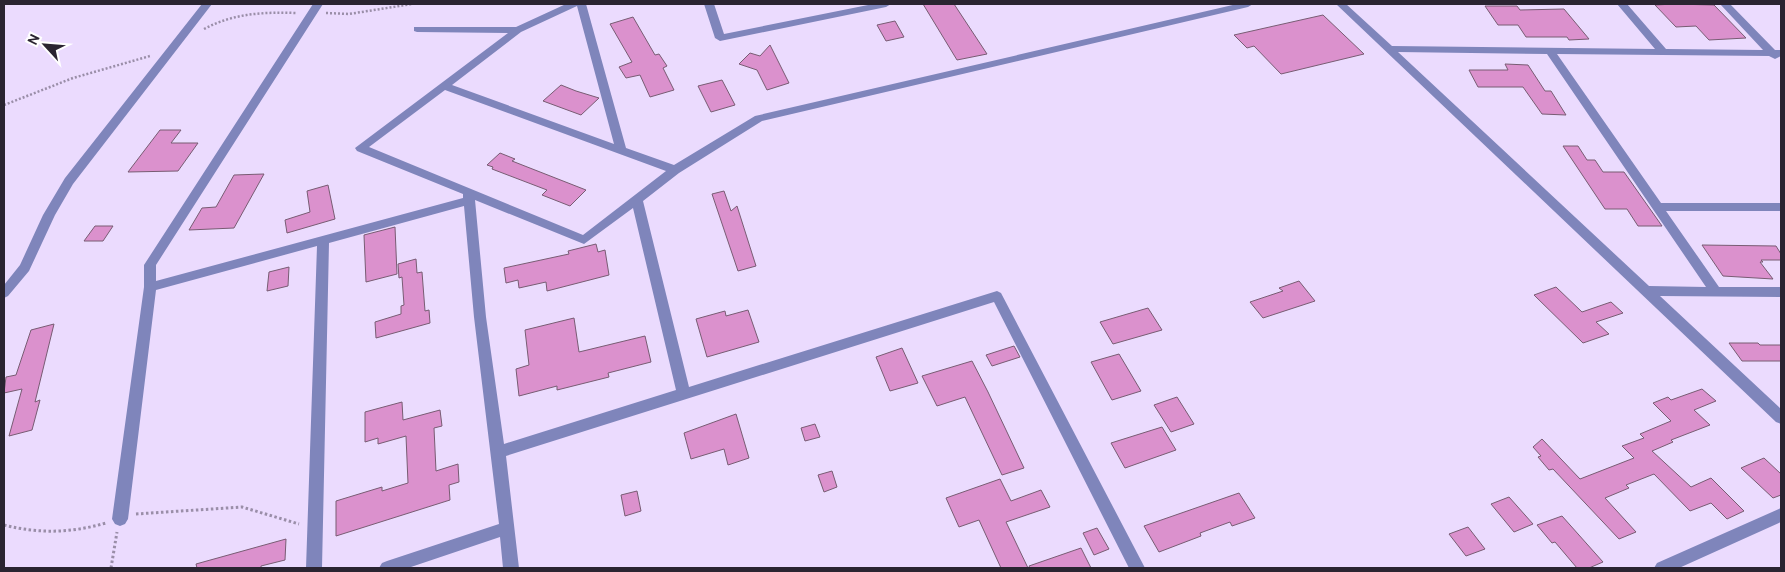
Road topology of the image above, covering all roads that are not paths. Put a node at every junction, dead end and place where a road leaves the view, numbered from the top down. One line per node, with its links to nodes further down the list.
1 (207, 4): 31 (street)
2 (574, 4): 13 (street)
3 (581, 4): 20 (street)
4 (709, 4): 11 (street)
5 (886, 4): 11 (street)
6 (1248, 4): 21 (street)
7 (1341, 4): 14 (street)
8 (1622, 4): 16 (street)
9 (1725, 4): 17 (street)
10 (315, 8): 27 (street)
11 (843, 8)
12 (417, 29): 13 (street)
13 (518, 30): 19 (street)
14 (1389, 49): 15 (street); 28 (street)
15 (1550, 50): 16 (street); 24 (street)
16 (1663, 52): 17 (street)
17 (1777, 53): 18 (street)
18 (1781, 62)
19 (445, 86): 20 (street); 22 (street)
20 (621, 150): 21 (street)
21 (675, 170): 23 (street)
22 (468, 196): 23 (street); 26 (street); 34 (street)
23 (637, 200): 32 (street)
24 (1659, 207): 25 (street); 29 (street)
25 (1781, 207)
26 (323, 240): 27 (street); 38 (street)
27 (150, 287): 36 (street)
28 (1646, 291): 29 (street); 33 (street)
29 (1716, 292): 30 (street)
30 (1781, 292)
31 (4, 293)
32 (684, 394): 34 (street); 41 (street)
33 (1780, 414)
34 (498, 452): 37 (street)
35 (1781, 515): 42 (street)
36 (120, 519)
37 (507, 528): 39 (street); 40 (street)
38 (314, 568)
39 (387, 568)
40 (511, 568)
41 (1137, 568)
42 (1662, 568)

